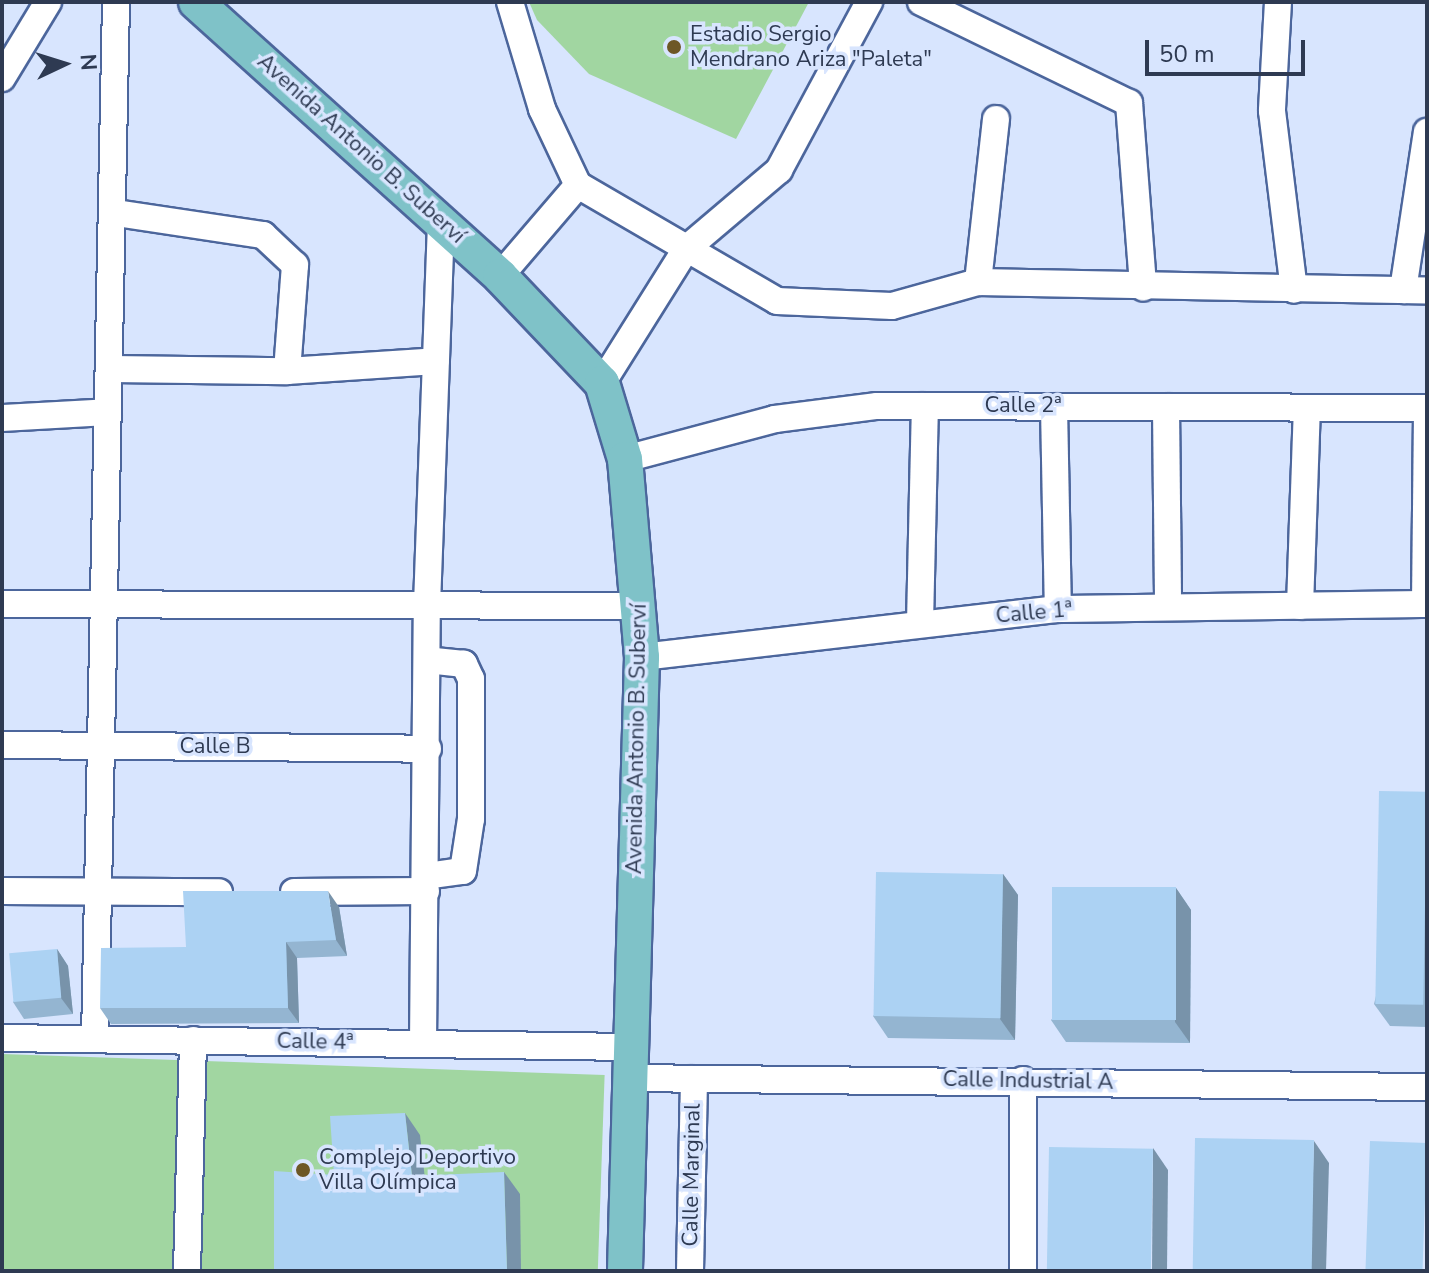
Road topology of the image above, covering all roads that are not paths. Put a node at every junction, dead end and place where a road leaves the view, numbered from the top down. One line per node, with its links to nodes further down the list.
1 (48, 2): 8 (street)
2 (116, 2): 12 (street)
3 (510, 2): 11 (street)
4 (869, 2): 14 (street)
5 (921, 2): 17 (street)
6 (1278, 2): 18 (street)
7 (210, 7): 13 (main road, Avenida Antonio B. Suberví)
8 (2, 78)
9 (996, 119): 16 (street)
10 (1427, 132): 19 (street)
11 (578, 185): 14 (street); 15 (street)
12 (116, 213): 21 (street); 22 (street)
13 (441, 221): 15 (main road, Avenida Antonio B. Suberví); 20 (street)
14 (686, 249): 16 (street); 23 (street)
15 (500, 276): 23 (main road, Avenida Antonio B. Suberví)
16 (978, 282): 17 (street)
17 (1143, 287): 18 (street)
18 (1294, 290): 19 (street)
19 (1415, 290)
20 (436, 361): 22 (street); 35 (street)
21 (112, 369): 22 (street); 29 (street)
22 (287, 371)
23 (602, 383): 31 (main road, Avenida Antonio B. Suberví)
24 (925, 406): 25 (street, Calle 2ª); 31 (street, Calle 2ª); 40 (street)
25 (1054, 407): 26 (street, Calle 2ª); 39 (street)
26 (1166, 407): 27 (street, Calle 2ª); 38 (street)
27 (1307, 408): 28 (street, Calle 2ª); 37 (street)
28 (1427, 408): 33 (street)
29 (108, 412): 30 (street); 34 (street)
30 (2, 418)
31 (625, 459): 36 (main road, Avenida Antonio B. Suberví)
32 (2, 604): 34 (street)
33 (1426, 604): 37 (street, Calle 1ª)
34 (99, 605): 35 (street); 44 (street)
35 (427, 605): 36 (street); 42 (street)
36 (640, 606): 41 (main road, Avenida Antonio B. Suberví)
37 (1300, 606): 38 (street, Calle 1ª)
38 (1168, 607): 39 (street, Calle 1ª)
39 (1058, 609): 40 (street, Calle 1ª)
40 (920, 623): 41 (street, Calle 1ª)
41 (642, 657): 53 (main road, Avenida Antonio B. Suberví)
42 (427, 660): 45 (street); 46 (street)
43 (2, 745): 44 (street, Calle B)
44 (98, 746): 45 (street, Calle B); 48 (street)
45 (428, 749): 46 (street)
46 (426, 883): 48 (street); 52 (street)
47 (2, 891): 48 (street)
48 (93, 893): 50 (street)
49 (2, 1038): 50 (street, Calle 4ª)
50 (95, 1039): 51 (street, Calle 4ª)
51 (193, 1040): 52 (street, Calle 4ª); 57 (street)
52 (423, 1044): 53 (street, Calle 4ª)
53 (628, 1062): 54 (street, Calle Industrial A); 58 (main road, Avenida Antonio B. Suberví)
54 (694, 1079): 55 (street, Calle Industrial A); 59 (street, Calle Marginal)
55 (1023, 1080): 56 (street, Calle Industrial A); 60 (street)
56 (1427, 1087)
57 (187, 1271)
58 (625, 1271)
59 (690, 1271)
60 (1023, 1271)

